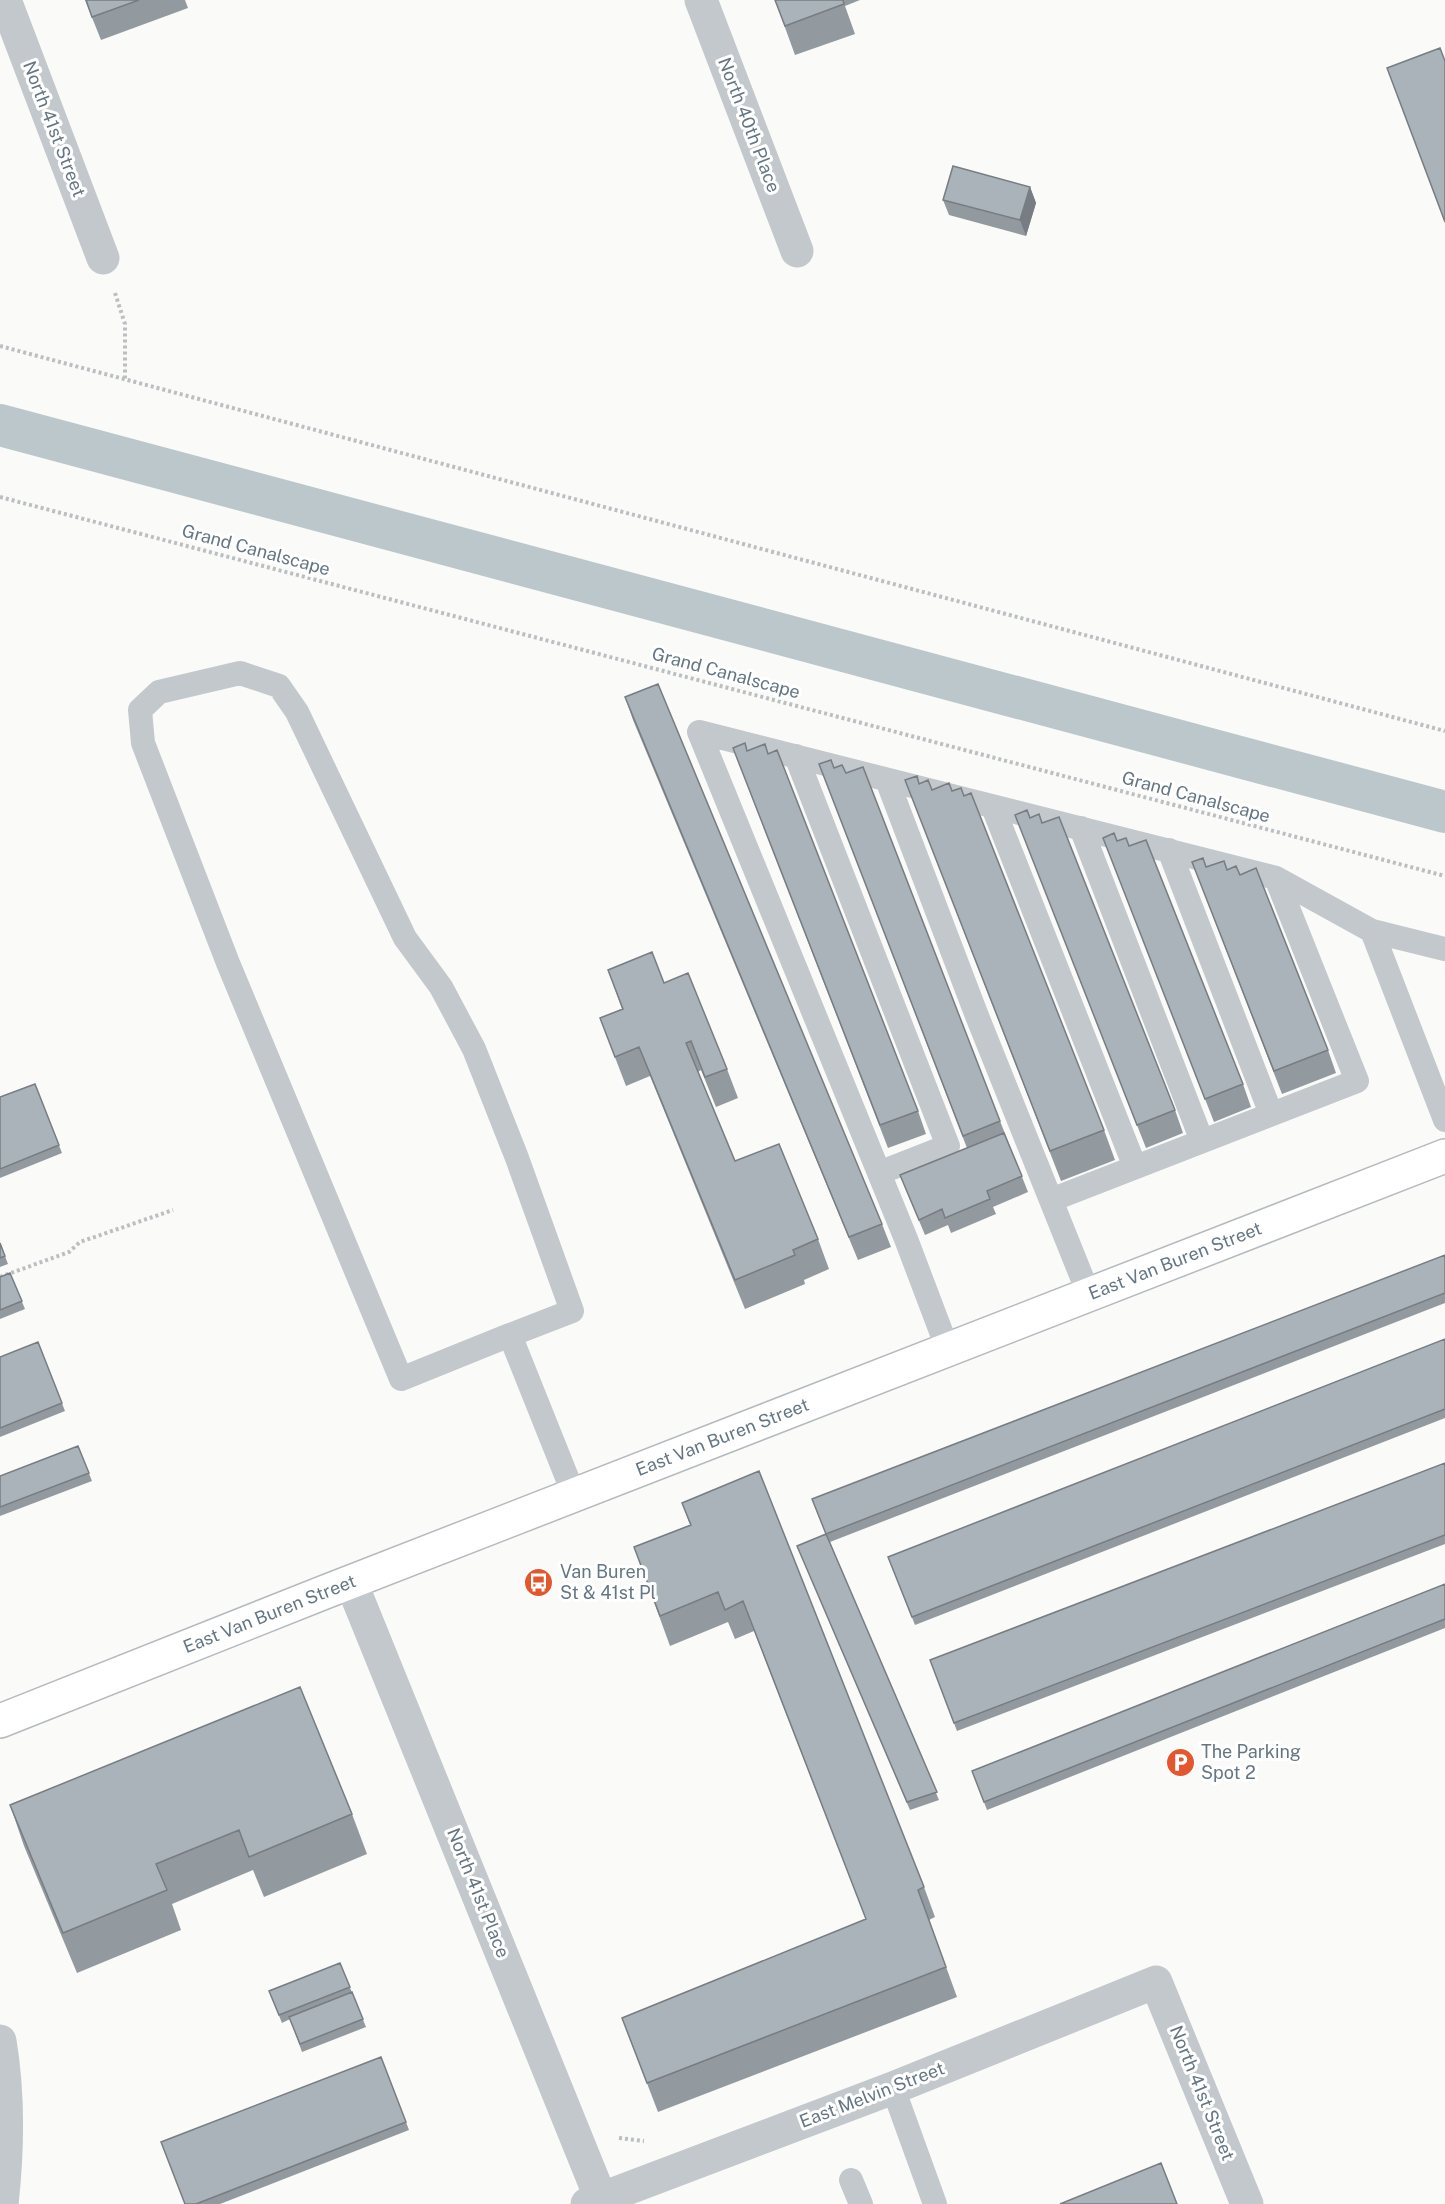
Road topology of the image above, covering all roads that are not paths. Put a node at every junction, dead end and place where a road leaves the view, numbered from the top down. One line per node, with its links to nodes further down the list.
1 (5, 0): 4 (street, North 41st Street)
2 (701, 0): 3 (street, North 40th Place)
3 (797, 251)
4 (103, 258)
5 (796, 756): 6 (lane); 18 (lane); 18 (lane)
6 (887, 780): 7 (lane); 19 (lane)
7 (993, 807): 8 (lane); 17 (lane)
8 (1081, 828): 9 (lane); 15 (lane)
9 (1169, 850): 10 (lane); 13 (lane)
10 (1276, 878): 11 (lane); 13 (lane)
11 (1372, 931): 12 (lane); 14 (lane)
12 (1445, 949)
13 (1271, 1114): 15 (lane)
14 (1445, 1120)
15 (1202, 1141): 17 (lane)
16 (1445, 1156): 20 (main road, East Van Buren Street)
17 (1135, 1167): 19 (lane)
18 (879, 1173): 22 (lane)
19 (1051, 1200): 20 (lane)
20 (1089, 1295): 22 (main road, East Van Buren Street)
21 (510, 1335): 21 (lane); 23 (lane)
22 (948, 1350): 23 (main road, East Van Buren Street)
23 (574, 1495): 24 (main road, East Van Buren Street)
24 (351, 1582): 25 (main road, East Van Buren Street); 30 (street, North 41st Place)
25 (0, 1721)
26 (1156, 1982): 28 (street, East Melvin Street); 34 (street, North 41st Street)
27 (0, 2041): 31 (street)
28 (893, 2088): 30 (street, East Melvin Street); 33 (lane)
29 (850, 2180): 32 (lane)
30 (597, 2202)
31 (2, 2204)
32 (861, 2204)
33 (935, 2204)
34 (1247, 2204)

